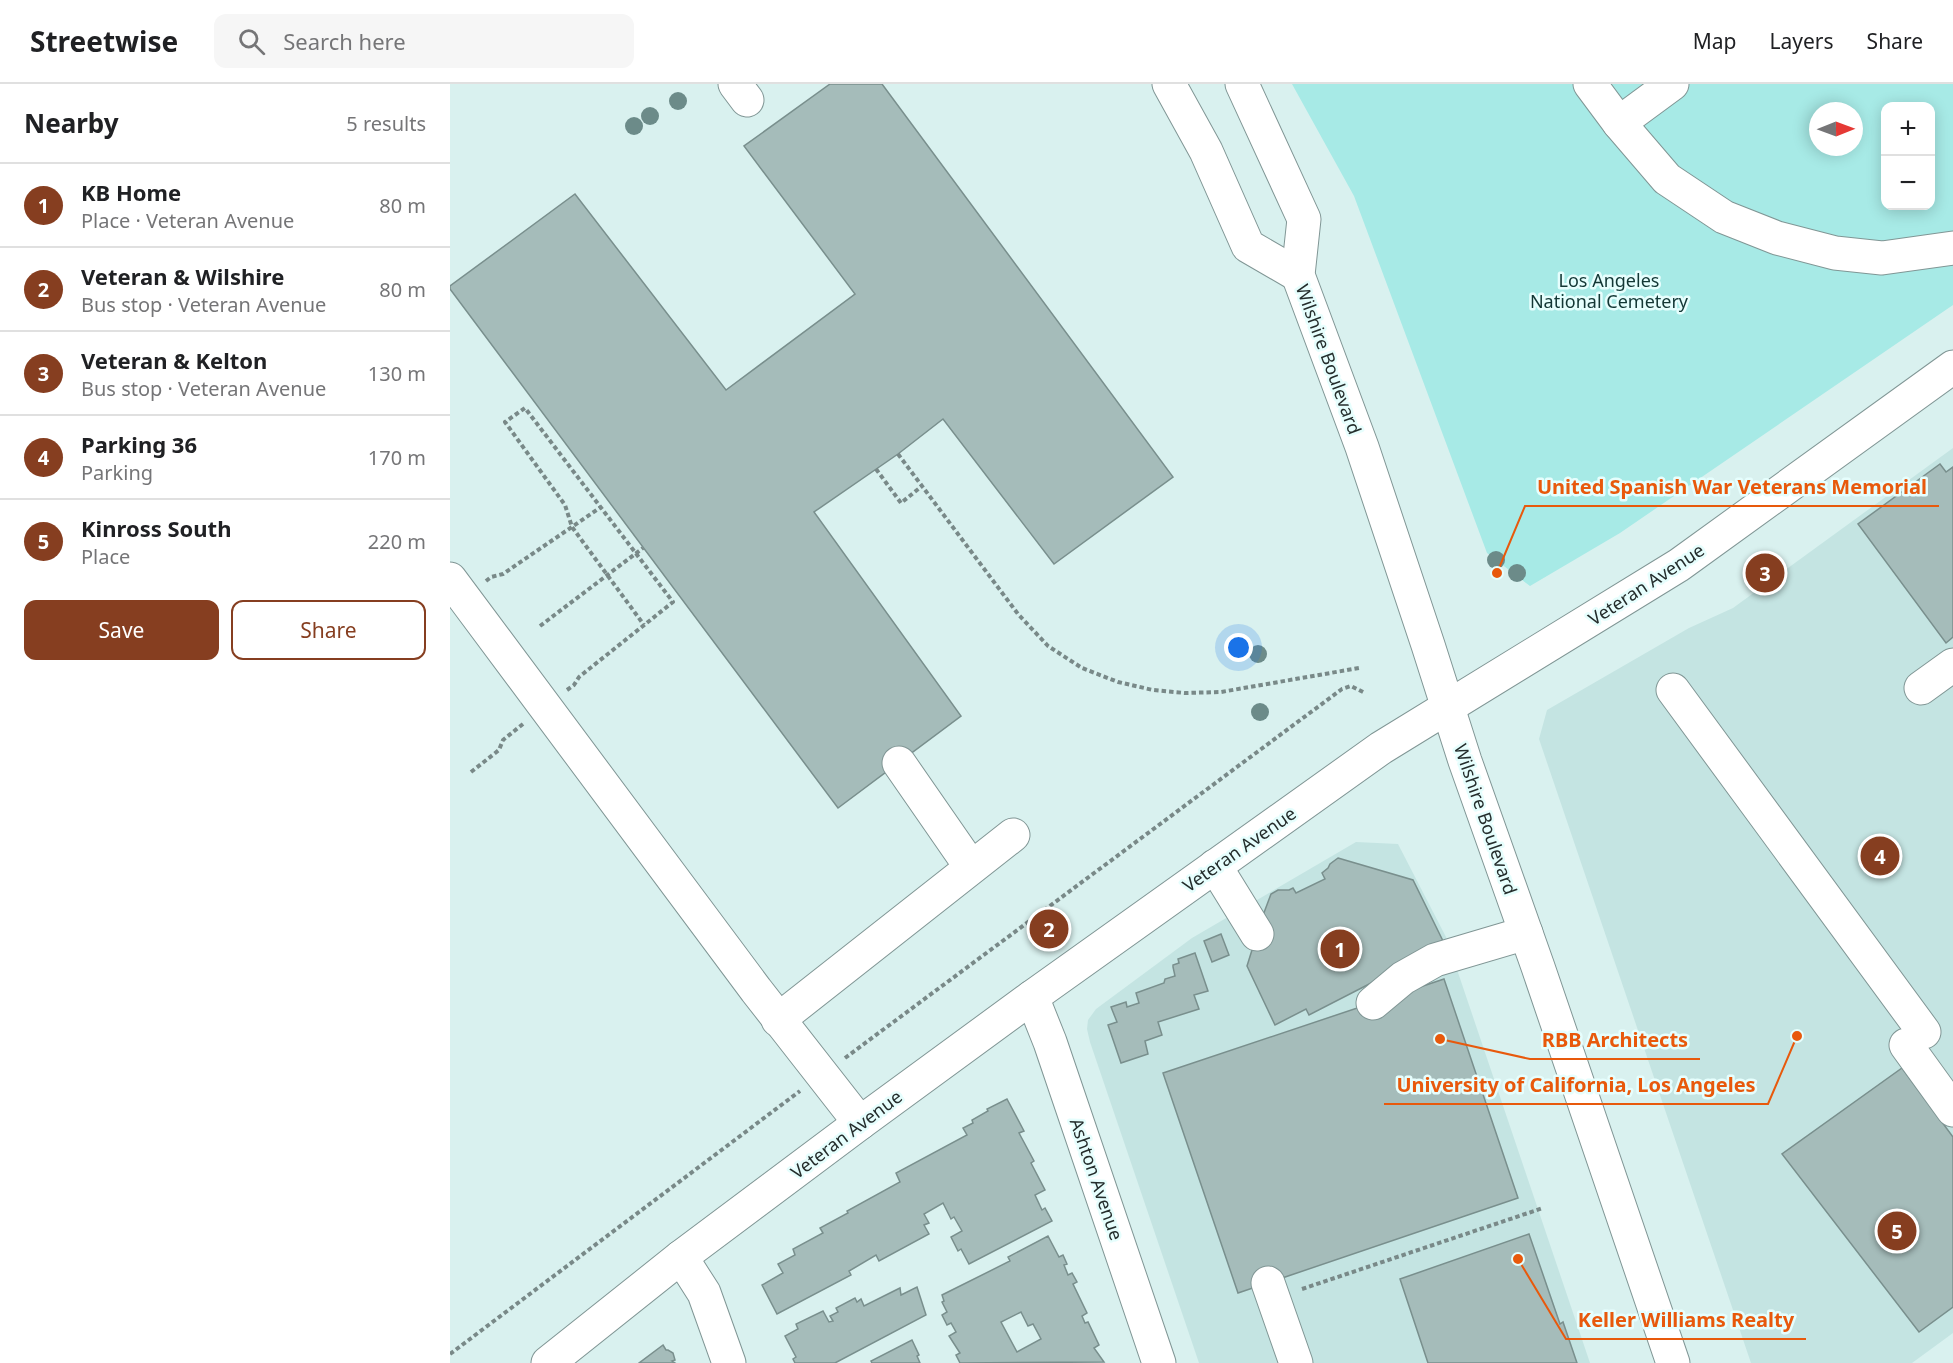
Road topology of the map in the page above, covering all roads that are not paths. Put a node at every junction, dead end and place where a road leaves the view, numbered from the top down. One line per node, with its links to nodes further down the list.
1 (1169, 84): 7 (street, Wilshire Boulevard)
2 (1242, 84): 7 (street, Wilshire Boulevard)
3 (1590, 84): 5 (street)
4 (1672, 84): 5 (street)
5 (1619, 123): 6 (street)
6 (1953, 248)
7 (1298, 275): 13 (street, Wilshire Boulevard)
8 (1953, 367): 13 (street, Veteran Avenue)
9 (450, 579): 22 (street)
10 (1953, 665): 11 (street)
11 (1921, 688)
12 (1673, 690): 23 (street)
13 (1447, 707): 16 (street, Veteran Avenue); 18 (street, Wilshire Boulevard)
14 (898, 763): 17 (street)
15 (1014, 835): 17 (street)
16 (1215, 866): 19 (street); 20 (street, Veteran Avenue)
17 (971, 867): 22 (street)
18 (1526, 933): 21 (street); 31 (street, Wilshire Boulevard)
19 (1257, 934)
20 (1032, 997): 24 (street, Veteran Avenue); 29 (street, Ashton Avenue)
21 (1373, 1003)
22 (778, 1020): 24 (street)
23 (1953, 1110)
24 (860, 1123): 25 (street, Veteran Avenue)
25 (681, 1257): 27 (street, Veteran Avenue); 28 (street)
26 (1271, 1291): 30 (street)
27 (548, 1363)
28 (729, 1363)
29 (1159, 1363)
30 (1296, 1363)
31 (1673, 1363)

